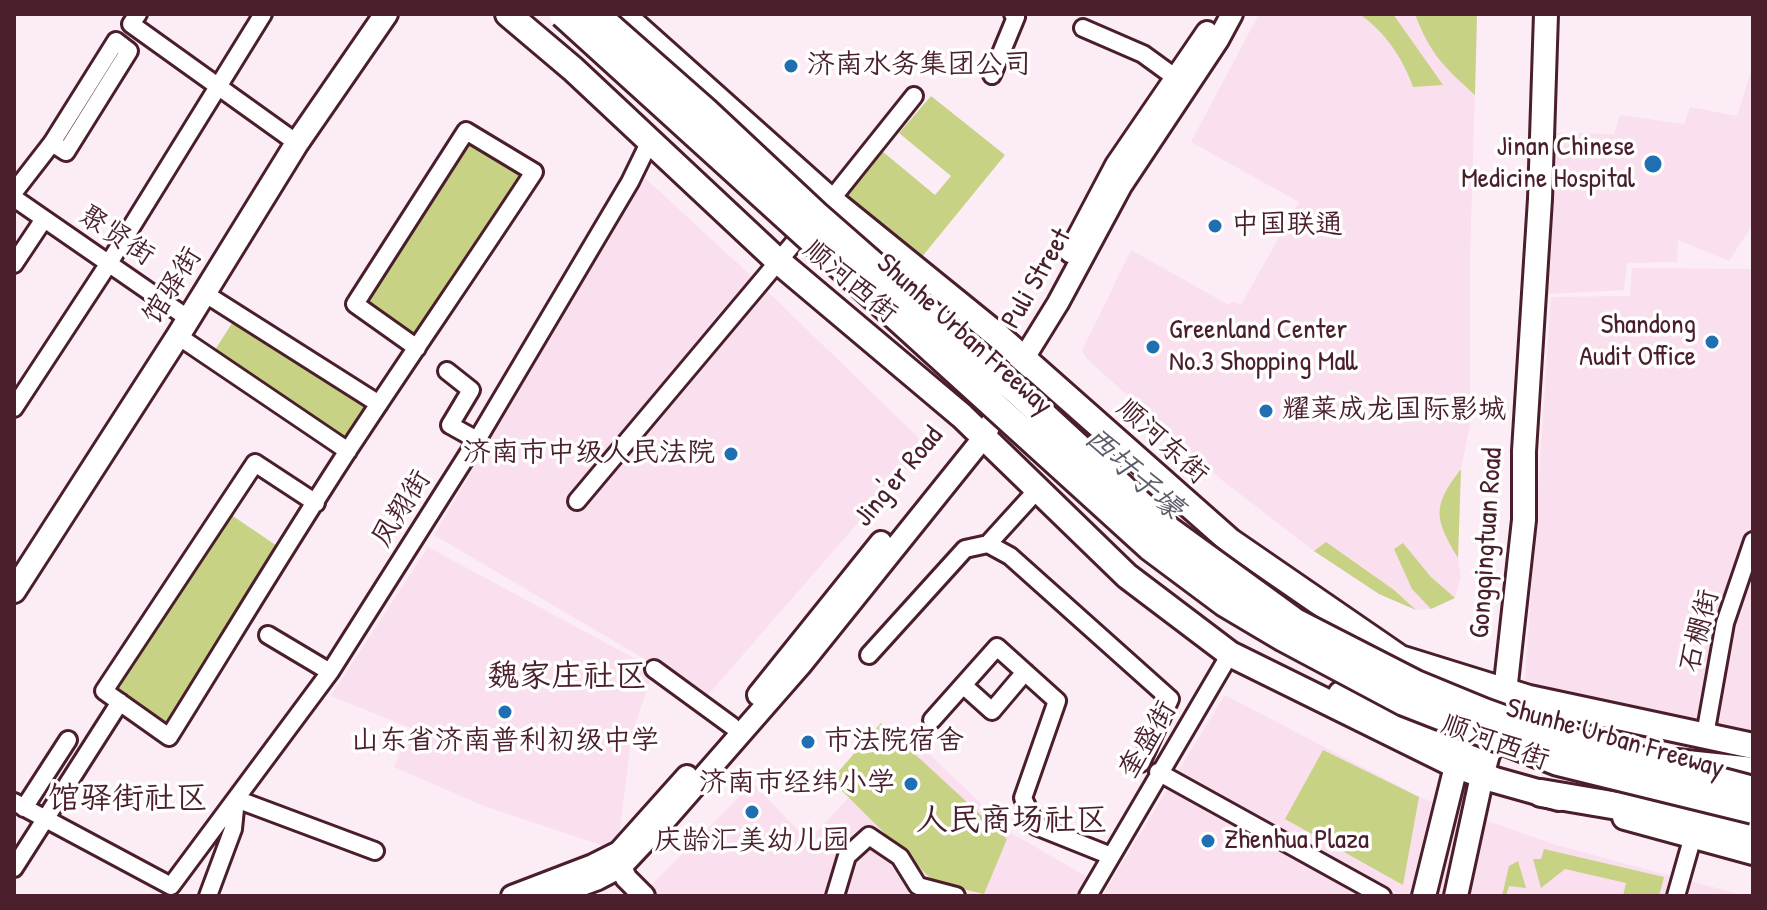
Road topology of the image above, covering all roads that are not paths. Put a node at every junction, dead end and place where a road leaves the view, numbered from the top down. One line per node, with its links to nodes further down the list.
1 (138, 14): 16 (street)
2 (263, 14): 16 (street)
3 (386, 14): 20 (main road, 馆驿街)
4 (508, 14): 13 (main road, 顺河西街)
5 (563, 14): 22 (highway, Shunhe Urban Freeway, bridge)
6 (595, 14): 22 (highway, Shunhe Urban Freeway, bridge)
7 (621, 14): 13 (street); 22 (main road, 顺河东街)
8 (1013, 14): 14 (street)
9 (1217, 14): 15 (street, Puli Street)
10 (1232, 14): 30 (street, Puli Street)
11 (1546, 14): 53 (main road, Gongqingtuan Road)
12 (1083, 28): 15 (street)
13 (573, 69): 18 (main road, 顺河西街)
14 (992, 75)
15 (1176, 78): 30 (street, Puli Street)
16 (218, 85): 20 (street); 25 (street)
17 (914, 96): 22 (street)
18 (650, 141): 24 (main road, 顺河西街); 35 (street, 凤翔街)
19 (52, 143): 19 (street); 21 (street)
20 (297, 143): 27 (main road, 馆驿街)
21 (14, 195): 23 (street, 聚贤街)
22 (812, 214): 24 (street, bridge); 30 (main road, 顺河东街); 46 (highway, bridge); 54 (highway, bridge); 62 (highway, Shunhe Urban Freeway, bridge); 70 (highway, Shunhe Urban Freeway, bridge)
23 (44, 219): 25 (street, 聚贤街); 26 (street)
24 (778, 261): 34 (main road, 顺河西街); 38 (street)
25 (109, 263): 28 (street, 聚贤街); 33 (street)
26 (14, 264)
27 (204, 293): 28 (main road, 馆驿街); 32 (street)
28 (183, 327): 36 (street, 聚贤街); 42 (main road, 馆驿街)
29 (417, 348): 29 (street); 32 (street)
30 (1024, 358): 34 (street); 46 (main road, 顺河东街)
31 (447, 371): 35 (street)
32 (379, 404): 36 (street)
33 (14, 408)
34 (984, 437): 37 (main road, 顺河西街); 56 (street, Jing'er Road); 77 (street, Jing'er Road)
35 (477, 440): 48 (street, 凤翔街)
36 (348, 451): 39 (street)
37 (1038, 489): 40 (street); 44 (main road, 顺河西街)
38 (577, 501)
39 (316, 503): 52 (street); 52 (street)
40 (988, 544): 45 (street); 63 (street)
41 (1752, 544): 57 (street, 石棚街)
42 (14, 591)
43 (268, 635): 48 (street)
44 (1230, 654): 54 (main road, 顺河西街); 58 (main road, 顺河西街); 65 (street, 奎盛街)
45 (869, 655)
46 (1400, 658): 50 (main road, 顺河东街)
47 (654, 669): 56 (street)
48 (330, 672): 68 (street, 凤翔街)
49 (1025, 672): 51 (street); 51 (street); 76 (street)
50 (1479, 683): 53 (main road, 顺河东街); 58 (main road)
51 (963, 685): 55 (street)
52 (120, 702): 71 (street)
53 (1502, 702): 57 (main road, 顺河东街); 61 (main road, Gongqingtuan Road, bridge)
54 (1387, 711): 58 (main road, 顺河西街)
55 (932, 720)
56 (732, 726): 81 (street, Jing'er Road)
57 (1705, 735): 60 (main road, 顺河东街)
58 (1463, 736): 61 (main road, 顺河西街); 87 (main road)
59 (68, 740): 69 (street)
60 (1753, 746)
61 (1487, 758): 67 (main road, 顺河西街); 88 (main road, Gongqingtuan Road)
62 (1630, 759): 64 (highway, bridge); 66 (highway, Shunhe Urban Freeway, bridge)
63 (1141, 763)
64 (1753, 771)
65 (1158, 772): 76 (street, 奎盛街); 86 (street)
66 (1753, 790)
67 (1541, 793): 72 (highway); 73 (main road, 顺河西街)
68 (236, 799): 71 (street, 凤翔街); 74 (street); 80 (street)
69 (19, 805): 71 (street)
70 (1753, 810)
71 (46, 820): 78 (street)
72 (1753, 832)
73 (1693, 836): 75 (main road, 顺河西街); 89 (street)
74 (375, 851)
75 (1753, 852)
76 (1111, 856): 85 (street, 奎盛街)
77 (621, 867): 82 (street, Jing'er Road); 83 (street)
78 (14, 868)
79 (949, 895): 84 (street)
80 (208, 896)
81 (512, 896)
82 (552, 896)
83 (644, 896)
84 (835, 896)
85 (1088, 896)
86 (1382, 896)
87 (1424, 896)
88 (1456, 896)
89 (1676, 896)

